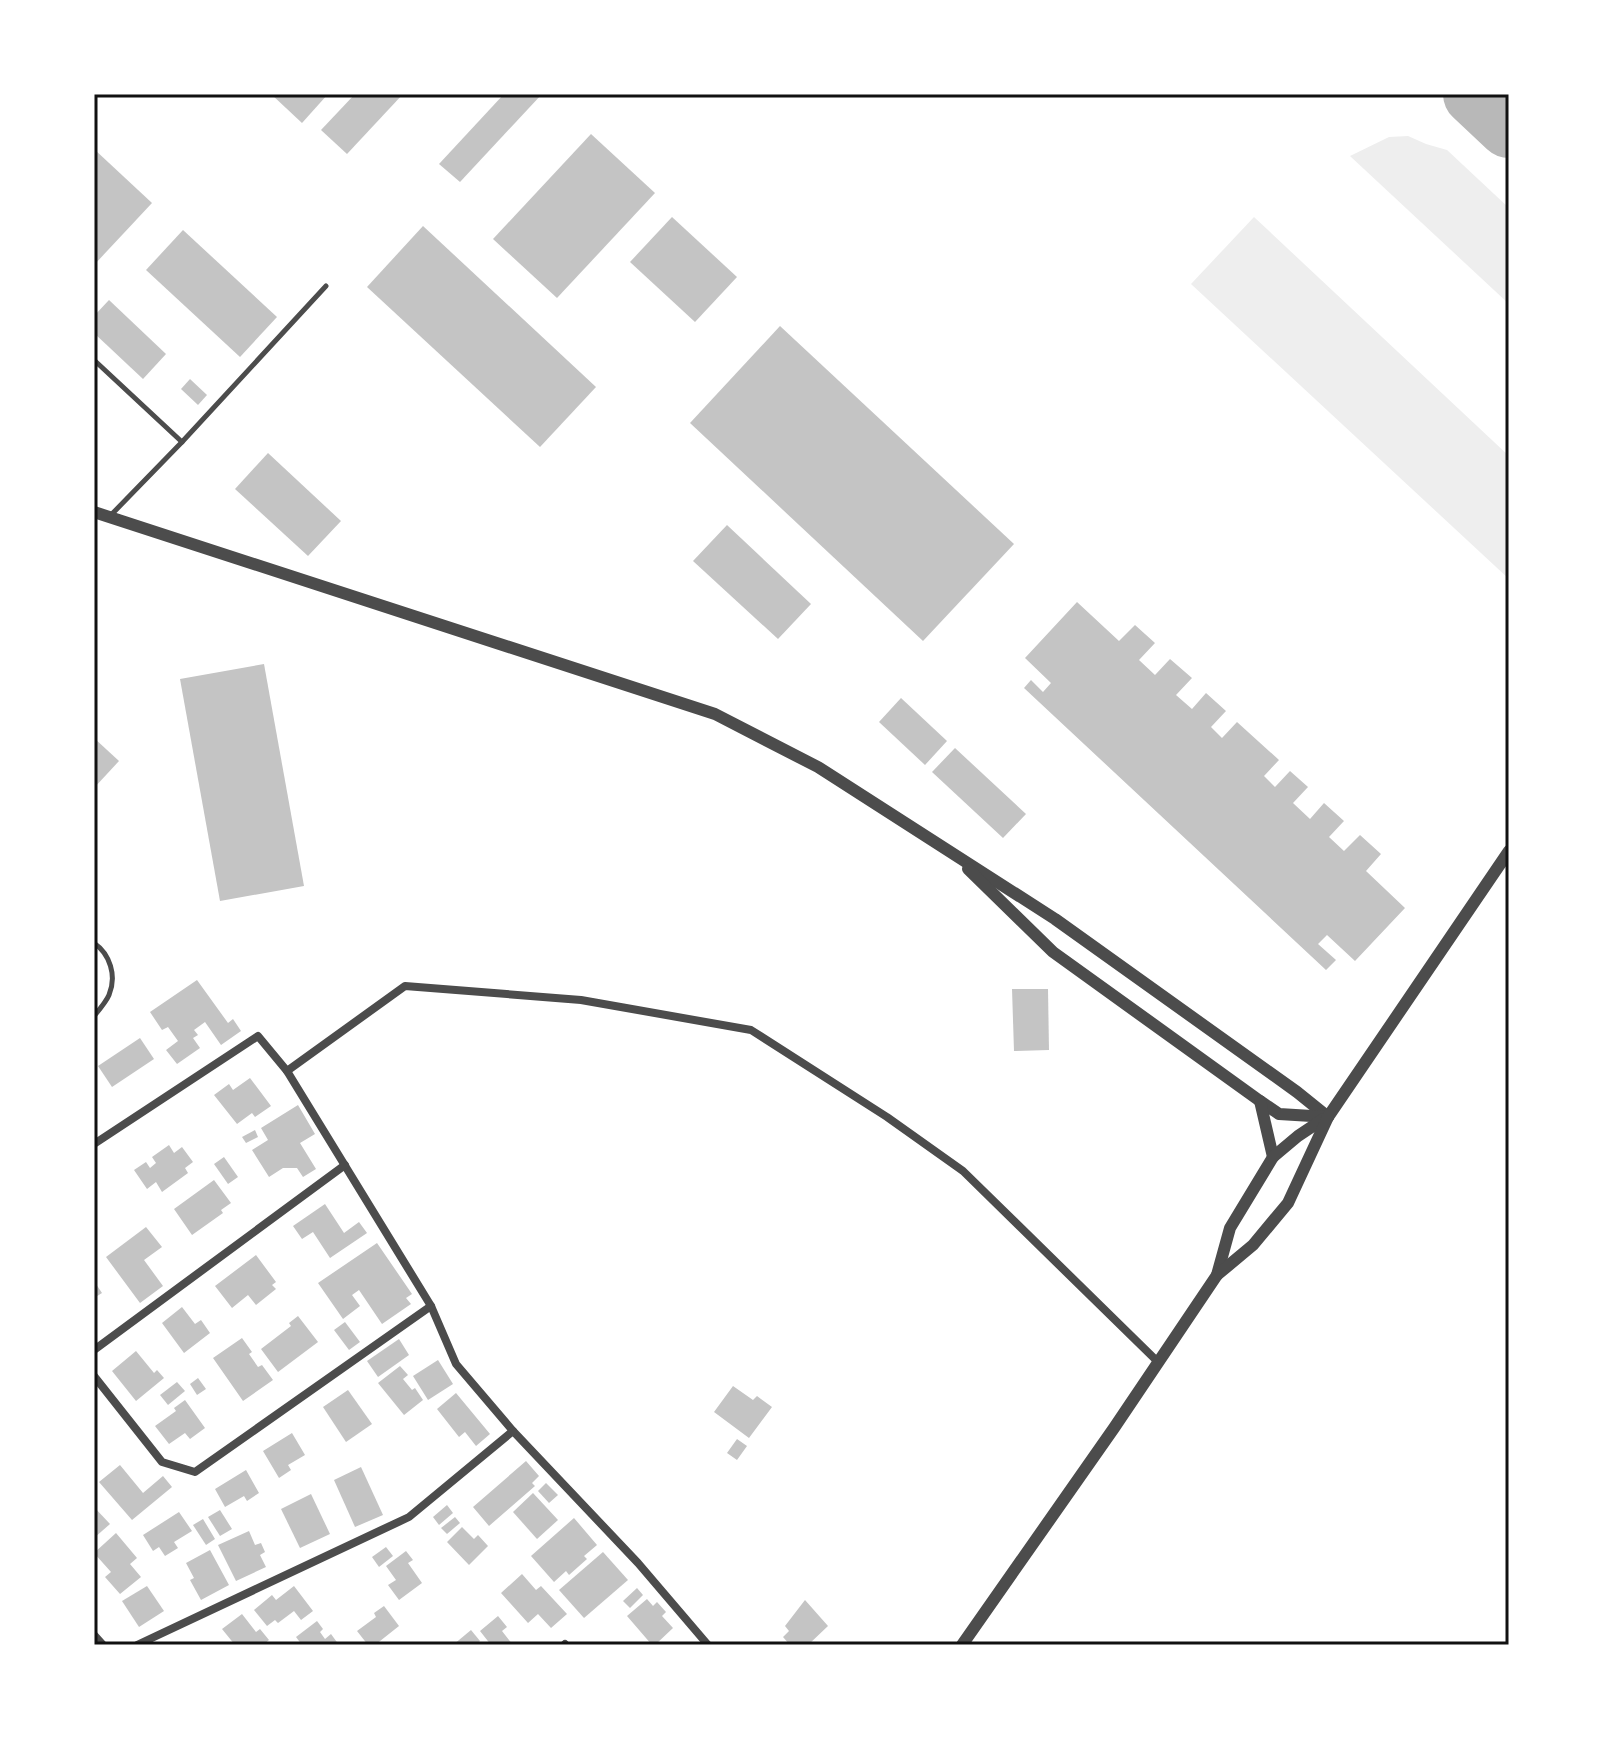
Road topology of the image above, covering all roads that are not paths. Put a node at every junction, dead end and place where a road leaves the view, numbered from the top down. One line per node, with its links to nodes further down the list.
1 (326, 286): 3 (lane)
2 (94, 360): 3 (lane)
3 (182, 442): 5 (lane)
4 (94, 512): 5 (street)
5 (110, 517): 6 (street)
6 (948, 850): 11 (street); 12 (street)
7 (1509, 851): 12 (street)
8 (94, 943): 9 (lane)
9 (94, 1016)
10 (287, 1071): 13 (street); 15 (street); 19 (street)
11 (1260, 1101): 12 (street); 14 (street)
12 (1328, 1117): 14 (street); 16 (street)
13 (94, 1144)
14 (1273, 1157): 16 (street)
15 (345, 1165): 17 (street); 18 (street)
16 (1217, 1275): 19 (street)
17 (431, 1306): 20 (street); 21 (street)
18 (94, 1350)
19 (1159, 1363): 26 (street)
20 (94, 1376)
21 (513, 1431): 24 (street); 25 (street)
22 (94, 1635): 23 (street)
23 (103, 1645)
24 (137, 1645)
25 (708, 1645)
26 (962, 1645)

